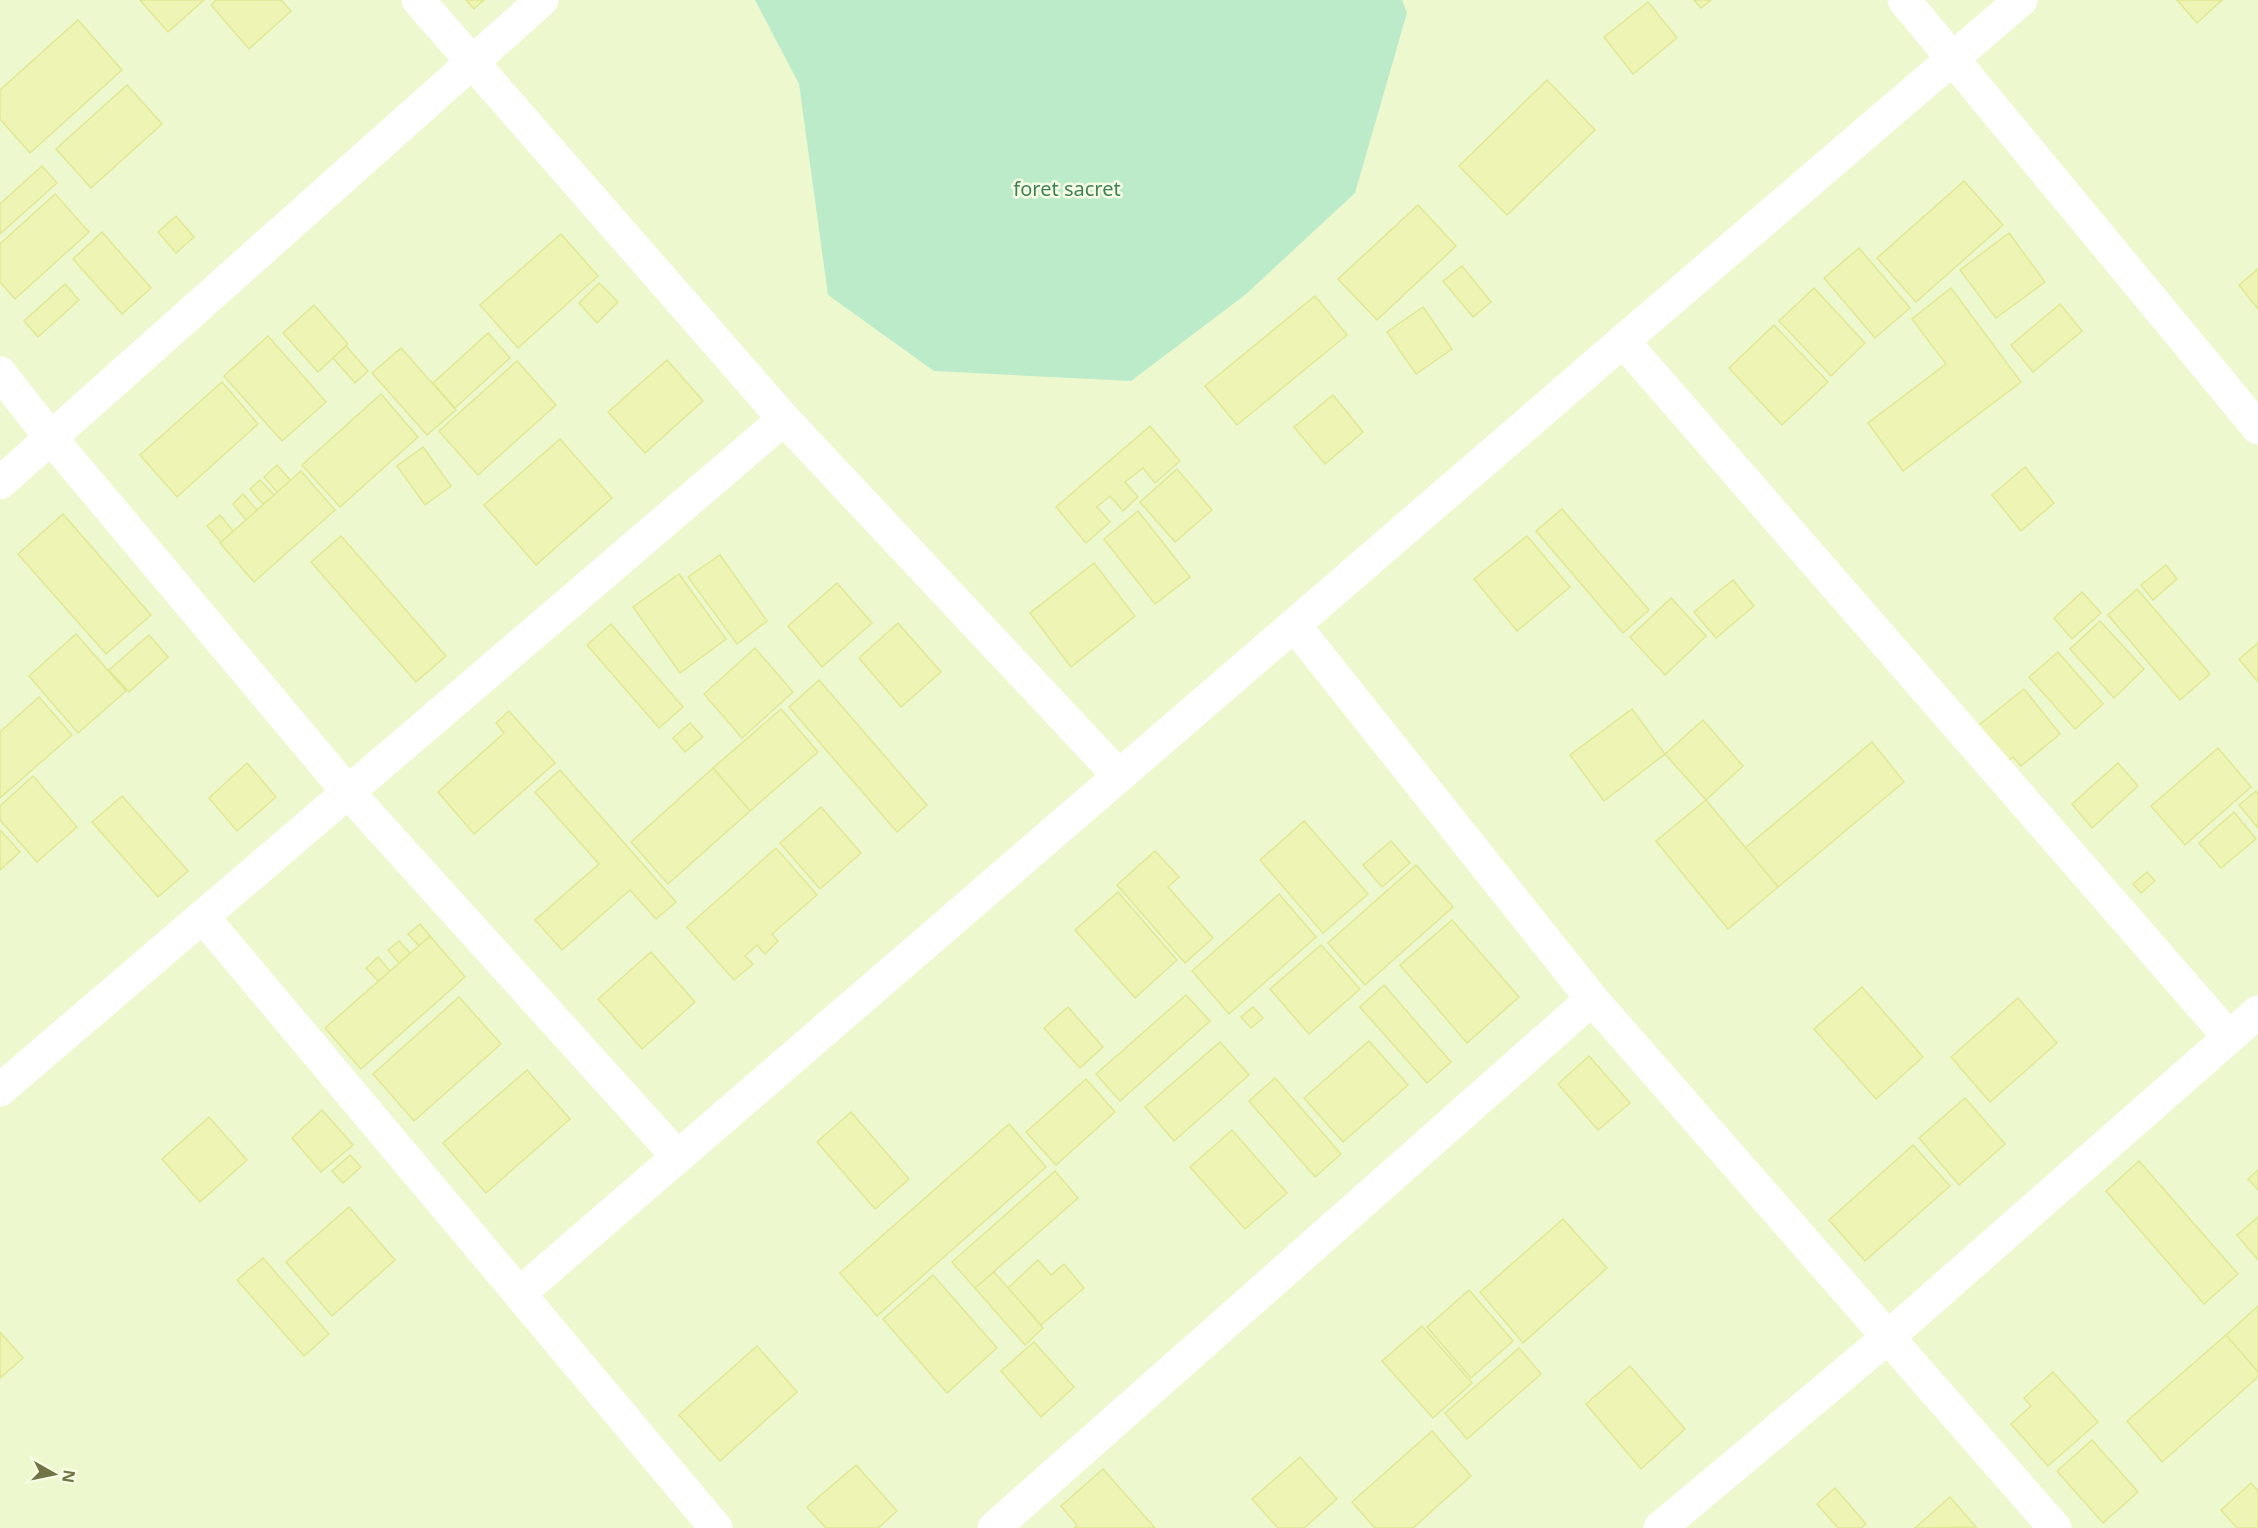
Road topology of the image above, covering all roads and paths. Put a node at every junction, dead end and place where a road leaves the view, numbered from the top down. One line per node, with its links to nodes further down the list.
1 (418, 0): 6 (street)
2 (542, 0): 6 (street)
3 (1904, 0): 5 (street)
4 (2021, 0): 5 (street)
5 (1952, 60): 7 (street); 10 (street)
6 (472, 62): 9 (street); 11 (street)
7 (1623, 340): 13 (street); 19 (street)
8 (0, 373): 11 (street)
9 (784, 419): 14 (street); 15 (street)
10 (2258, 428)
11 (51, 438): 12 (street); 15 (street)
12 (0, 483)
13 (1295, 626): 14 (street); 17 (street)
14 (1119, 777): 21 (street)
15 (348, 792): 16 (street); 21 (street)
16 (203, 916): 20 (street); 22 (street)
17 (1592, 999): 23 (street); 25 (street)
18 (2258, 1012): 19 (street)
19 (2228, 1036): 23 (street)
20 (0, 1090)
21 (678, 1156): 22 (street)
22 (520, 1293): 24 (street)
23 (1887, 1338): 26 (street); 27 (street)
24 (716, 1528)
25 (994, 1528)
26 (1660, 1528)
27 (2055, 1528)

